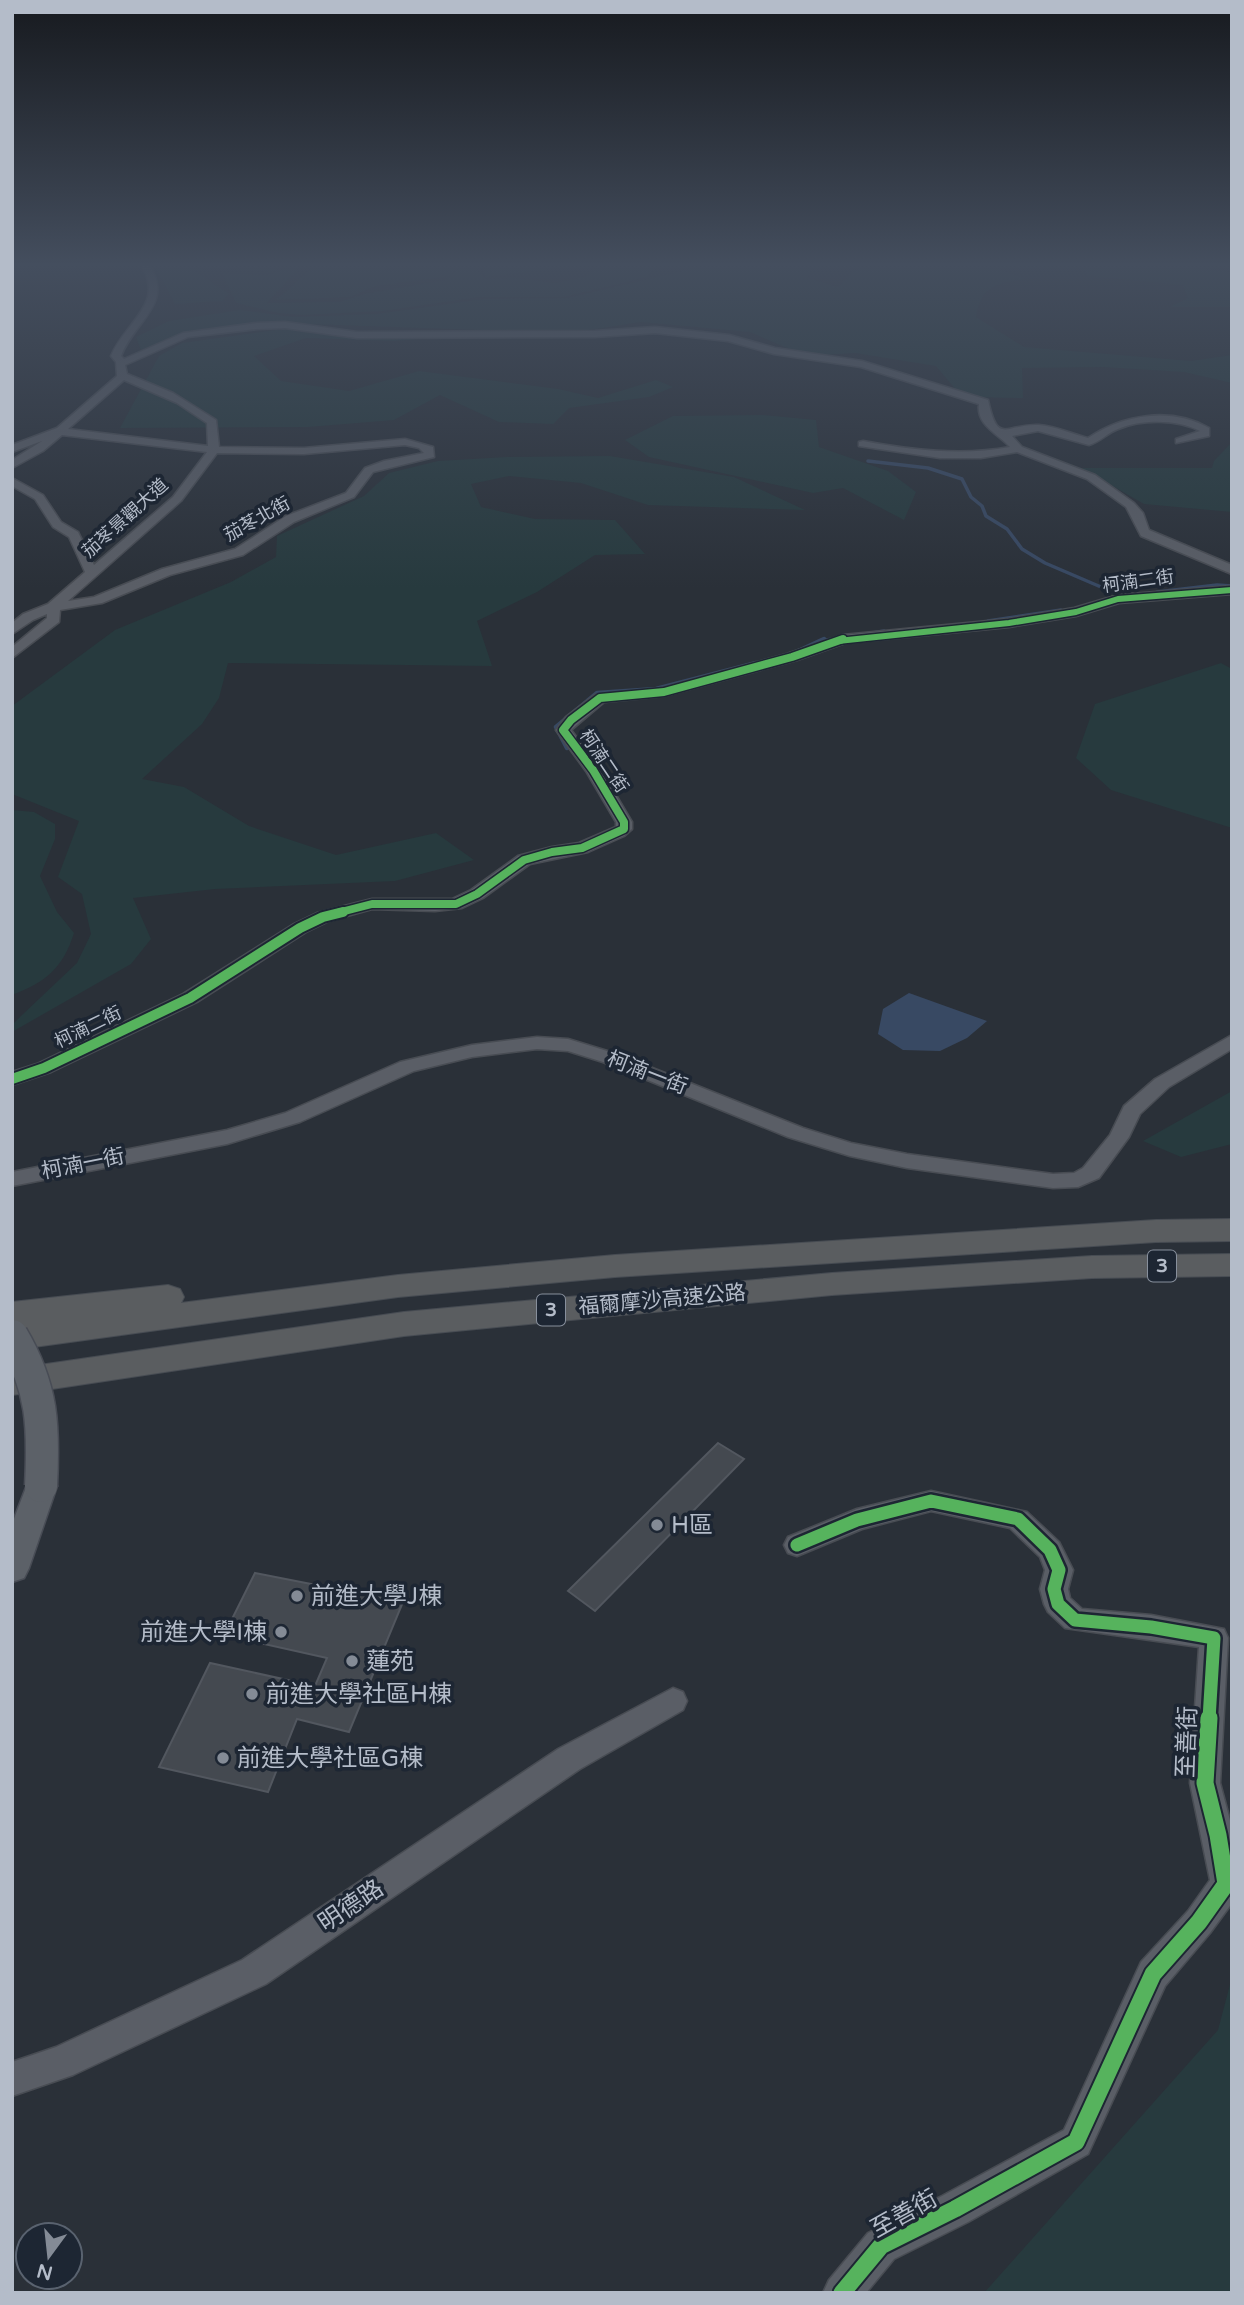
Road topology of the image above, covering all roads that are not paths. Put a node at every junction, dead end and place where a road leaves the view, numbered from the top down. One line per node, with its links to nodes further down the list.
1 (121, 373): 3 (street)
2 (893, 373): 7 (street)
3 (122, 376): 6 (street); 12 (street)
4 (1144, 412): 5 (street)
5 (1117, 425): 7 (street); 8 (street)
6 (58, 431): 10 (street); 12 (street, 茄苳北街); 13 (street)
7 (1004, 435): 11 (street)
8 (1180, 441)
9 (863, 443): 11 (street)
10 (12, 449)
11 (1018, 449): 15 (street)
12 (214, 450): 16 (street, 茄苳景觀大道); 18 (street, 茄苳北街)
13 (12, 465)
14 (12, 481): 16 (street)
15 (1232, 570)
16 (92, 573): 18 (street, 茄苳景觀大道)
17 (1232, 590): 22 (street, 柯湳二街)
18 (53, 607): 19 (street, 茄苳景觀大道); 20 (street, 茄苳景觀大道)
19 (12, 631)
20 (12, 654)
21 (1232, 1041): 23 (street, 柯湳一街)
22 (12, 1079)
23 (12, 1179)
24 (1232, 1230): 26 (highway, 福爾摩沙高速公路 / 3)
25 (1232, 1265): 29 (highway, 福爾摩沙高速公路 / 3)
26 (615, 1266): 27 (highway); 28 (highway, 福爾摩沙高速公路 / 3)
27 (12, 1314)
28 (12, 1337): 31 (main road, bridge)
29 (12, 1382)
30 (797, 1545): 34 (street, 至善街)
31 (12, 1568)
32 (673, 1701): 33 (street, 明德路)
33 (12, 2079)
34 (842, 2293)

